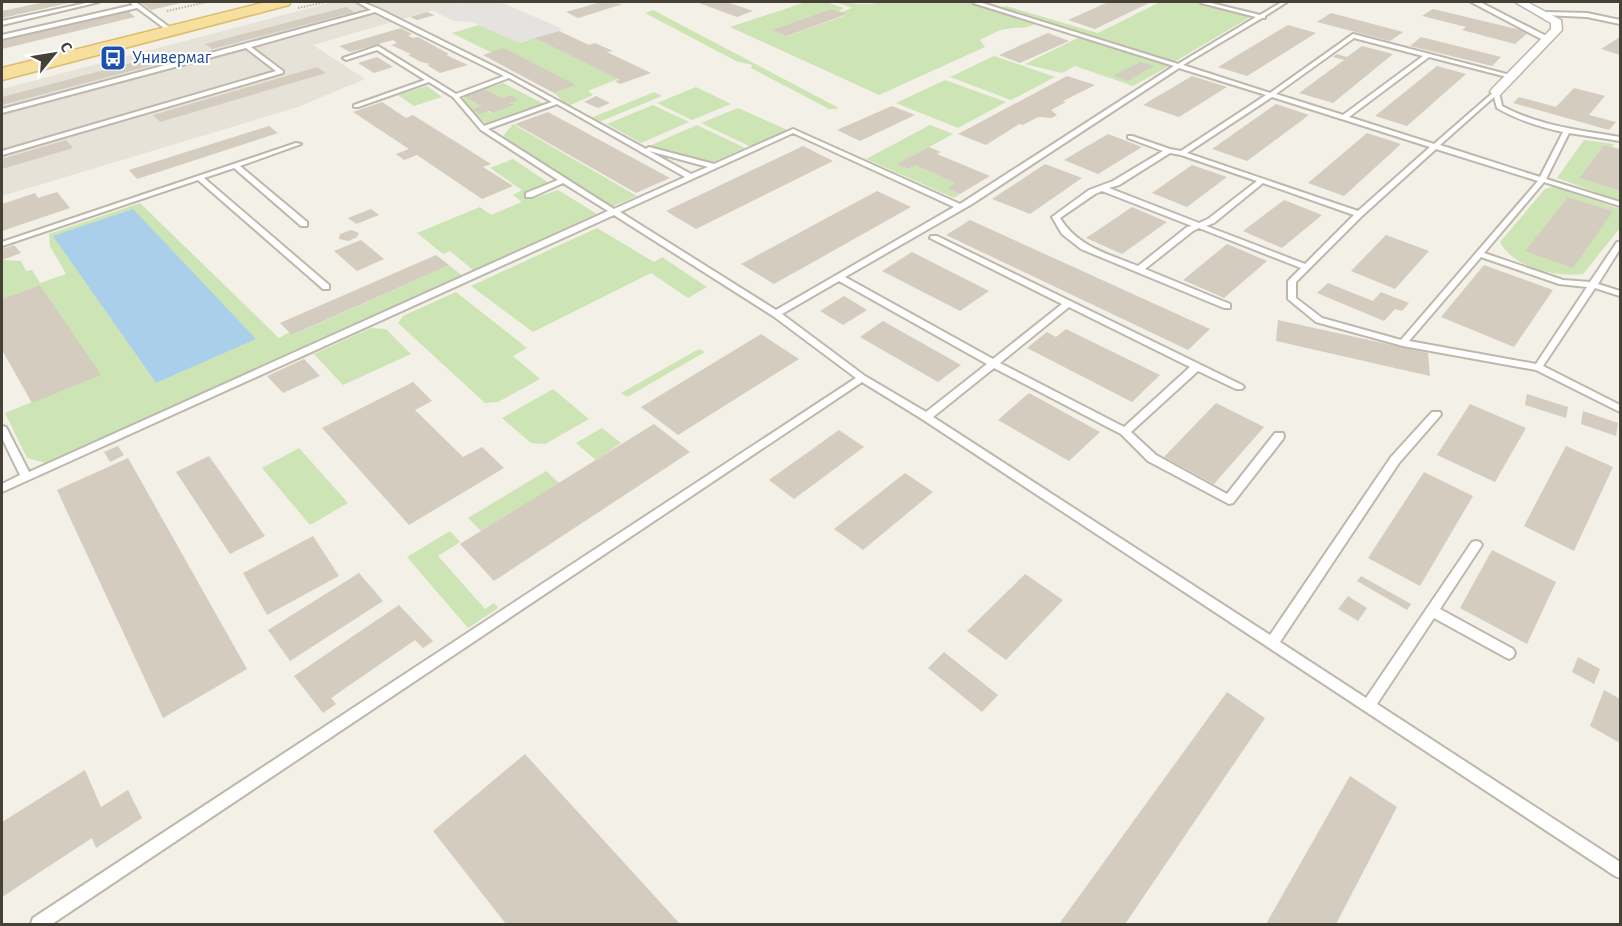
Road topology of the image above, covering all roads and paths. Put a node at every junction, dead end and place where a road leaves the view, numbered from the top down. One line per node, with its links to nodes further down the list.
1 (96, 2): 15 (lane)
2 (132, 2): 10 (lane)
3 (283, 2): 16 (main road)
4 (359, 2): 11 (lane)
5 (975, 2): 22 (lane)
6 (1203, 2): 13 (lane)
7 (1285, 2): 13 (lane)
8 (1475, 2): 18 (street)
9 (1520, 2): 12 (street)
10 (138, 6): 16 (lane); 17 (lane)
11 (377, 10): 19 (lane); 24 (lane)
12 (1547, 14): 14 (lane); 18 (street)
13 (1263, 17): 22 (lane)
14 (1620, 22)
15 (2, 23)
16 (170, 30): 23 (main road)
17 (2, 37)
18 (1548, 39): 25 (street)
19 (247, 46): 32 (lane); 42 (lane)
20 (1428, 55): 25 (lane); 28 (lane); 33 (lane)
21 (346, 57): 26 (lane)
22 (1178, 66): 28 (lane); 54 (lane)
23 (2, 74)
24 (509, 76): 29 (lane); 30 (lane)
25 (1511, 76): 27 (street)
26 (430, 80): 29 (lane); 31 (lane)
27 (1496, 92): 35 (lane); 40 (lane)
28 (1271, 95): 33 (lane); 43 (lane)
29 (455, 96): 34 (lane)
30 (557, 102): 34 (lane); 39 (lane)
31 (356, 106)
32 (2, 111)
33 (1343, 118): 40 (lane)
34 (483, 129): 48 (lane)
35 (1567, 130): 37 (lane); 49 (lane)
36 (1130, 137): 41 (lane)
37 (1620, 139)
38 (298, 144): 44 (lane)
39 (632, 145): 45 (lane); 47 (lane)
40 (1434, 146): 49 (lane); 56 (lane)
41 (1169, 151): 43 (lane); 51 (lane)
42 (2, 153)
43 (1182, 153): 50 (lane)
44 (235, 165): 46 (lane); 57 (lane)
45 (713, 166): 47 (lane); 54 (lane)
46 (199, 177): 60 (lane); 67 (lane)
47 (690, 177): 55 (lane)
48 (562, 180): 52 (lane); 55 (lane)
49 (1542, 180): 53 (lane); 62 (lane)
50 (1260, 182): 56 (lane); 58 (lane)
51 (1102, 188): 58 (lane); 64 (lane)
52 (529, 195)
53 (1620, 204)
54 (960, 207): 65 (lane)
55 (611, 211): 71 (lane); 84 (lane)
56 (1359, 214): 63 (lane)
57 (304, 224)
58 (1199, 226): 63 (lane); 64 (lane)
59 (934, 238): 69 (lane)
60 (2, 244)
61 (1620, 244): 66 (lane)
62 (1479, 254): 66 (lane); 72 (lane)
63 (1306, 267): 72 (lane)
64 (1140, 269): 70 (lane)
65 (840, 278): 71 (lane); 73 (lane)
66 (1593, 285): 68 (lane); 75 (lane)
67 (326, 287)
68 (1620, 294)
69 (1068, 304): 73 (lane); 74 (lane)
70 (1227, 306)
71 (776, 314): 76 (lane)
72 (1403, 343): 75 (lane)
73 (992, 363): 80 (lane); 82 (lane)
74 (1197, 366): 77 (lane); 82 (lane)
75 (1538, 367): 78 (lane)
76 (862, 378): 80 (lane); 92 (lane)
77 (1239, 387)
78 (1620, 409)
79 (1436, 414): 88 (lane)
80 (926, 417): 88 (lane)
81 (2, 429): 84 (lane)
82 (1125, 432): 83 (lane)
83 (1279, 436)
84 (26, 477): 85 (lane)
85 (2, 488)
86 (1476, 545): 87 (lane)
87 (1432, 611): 89 (lane); 90 (lane)
88 (1272, 644): 90 (lane)
89 (1509, 653)
90 (1368, 706): 91 (lane)
91 (1620, 871)
92 (39, 924)

